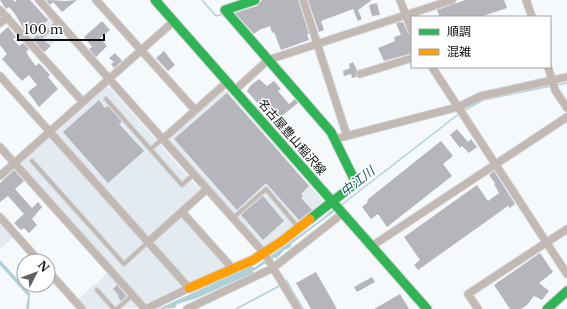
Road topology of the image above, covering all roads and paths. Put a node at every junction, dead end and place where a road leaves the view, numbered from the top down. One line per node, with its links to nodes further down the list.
1 (39, 0): 14 (street)
2 (96, 0): 19 (street)
3 (155, 0): 13 (street, 名古屋豊山稲沢線)
4 (255, 0): 21 (street)
5 (303, 0): 18 (street)
6 (400, 0): 10 (street)
7 (452, 0): 10 (street)
8 (526, 0): 11 (street)
9 (0, 10): 12 (street)
10 (406, 15): 16 (street); 18 (street)
11 (532, 16)
12 (7, 17): 15 (street); 32 (street)
13 (174, 21): 19 (street); 29 (street, 名古屋豊山稲沢線)
14 (58, 22): 17 (lane); 27 (street)
15 (0, 23)
16 (411, 28)
17 (42, 36)
18 (317, 43): 21 (street); 38 (street)
19 (141, 50): 27 (street); 35 (street)
20 (411, 58): 24 (street)
21 (268, 60): 30 (street); 40 (street)
22 (433, 68): 33 (street)
23 (548, 68): 28 (street)
24 (360, 74)
25 (0, 76): 37 (street)
26 (567, 77): 28 (street)
27 (109, 79): 32 (street); 39 (street)
28 (552, 80): 33 (street); 34 (street)
29 (227, 82): 30 (street, 名古屋豊山稲沢線); 35 (street)
30 (234, 90): 49 (street, 名古屋豊山稲沢線)
31 (106, 98): 42 (lane)
32 (83, 102): 37 (street)
33 (458, 108): 38 (street); 45 (street)
34 (567, 108)
35 (195, 110): 39 (street)
36 (567, 117): 45 (street)
37 (50, 131): 44 (street); 56 (street)
38 (347, 136): 40 (street)
39 (163, 139): 42 (lane); 46 (street)
40 (335, 139): 49 (street)
41 (0, 147): 44 (street)
42 (151, 149): 46 (lane)
43 (32, 161): 56 (lane)
44 (15, 163): 47 (street); 68 (street)
45 (494, 164): 57 (street); 58 (street)
46 (194, 174): 48 (street)
47 (0, 176)
48 (207, 189): 50 (street); 53 (street)
49 (333, 201): 51 (street, 名古屋豊山稲沢線); 54 (street)
50 (182, 212): 56 (street); 62 (street)
51 (342, 213): 58 (street, 名古屋豊山稲沢線); 61 (street)
52 (0, 216): 59 (street)
53 (233, 218): 54 (lane); 60 (street)
54 (299, 227): 60 (street)
55 (567, 229): 57 (street)
56 (148, 242): 65 (street)
57 (547, 242): 63 (street); 76 (street)
58 (372, 246): 75 (street, 名古屋豊山稲沢線)
59 (32, 253)
60 (264, 253): 61 (street); 62 (street)
61 (273, 266): 73 (street); 74 (street)
62 (233, 270): 65 (street)
63 (567, 274)
64 (56, 280): 69 (street)
65 (189, 288): 72 (street)
66 (97, 290): 70 (lane)
67 (567, 292): 77 (street)
68 (132, 295): 71 (lane); 72 (street)
69 (82, 309)
70 (114, 309)
71 (117, 309)
72 (145, 309)
73 (187, 309)
74 (298, 309)
75 (427, 309)
76 (478, 309)
77 (547, 309)

